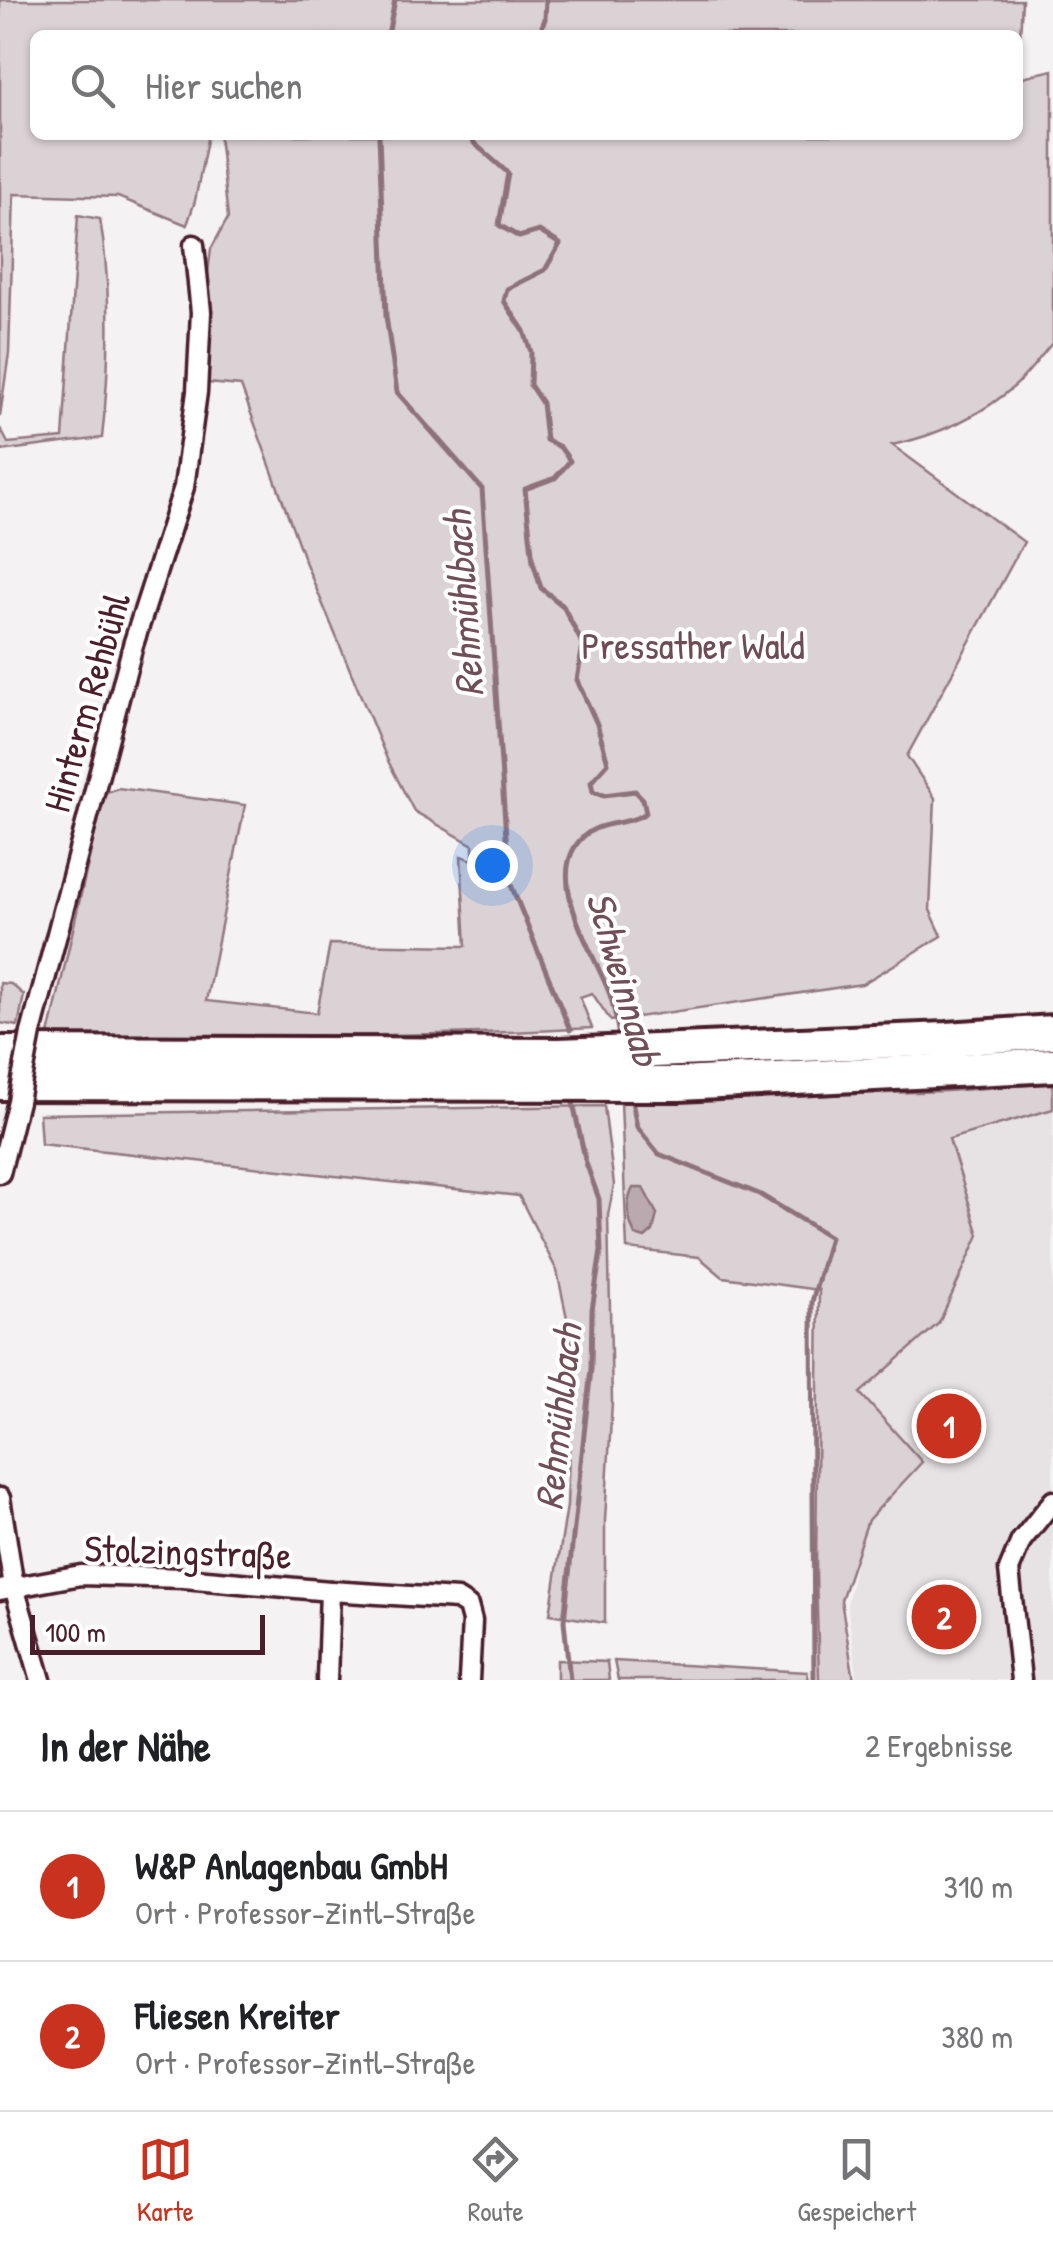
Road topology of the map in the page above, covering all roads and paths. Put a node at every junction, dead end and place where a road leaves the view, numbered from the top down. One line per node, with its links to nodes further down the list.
1 (194, 245): 7 (street, Hinterm Rehbühl, bridge)
2 (1053, 1032): 5 (highway)
3 (0, 1053): 6 (highway)
4 (1053, 1065): 5 (highway)
5 (676, 1068): 6 (highway)
6 (561, 1070): 7 (highway)
7 (9, 1092): 8 (street, Hinterm Rehbühl)
8 (0, 1173)
9 (0, 1498): 11 (street)
10 (1053, 1501): 16 (street)
11 (7, 1589): 12 (street, Stolzingstraße); 13 (street)
12 (330, 1590): 14 (street, Stolzingstraße); 15 (street)
13 (41, 1680)
14 (327, 1680)
15 (469, 1680)
16 (1020, 1680)

